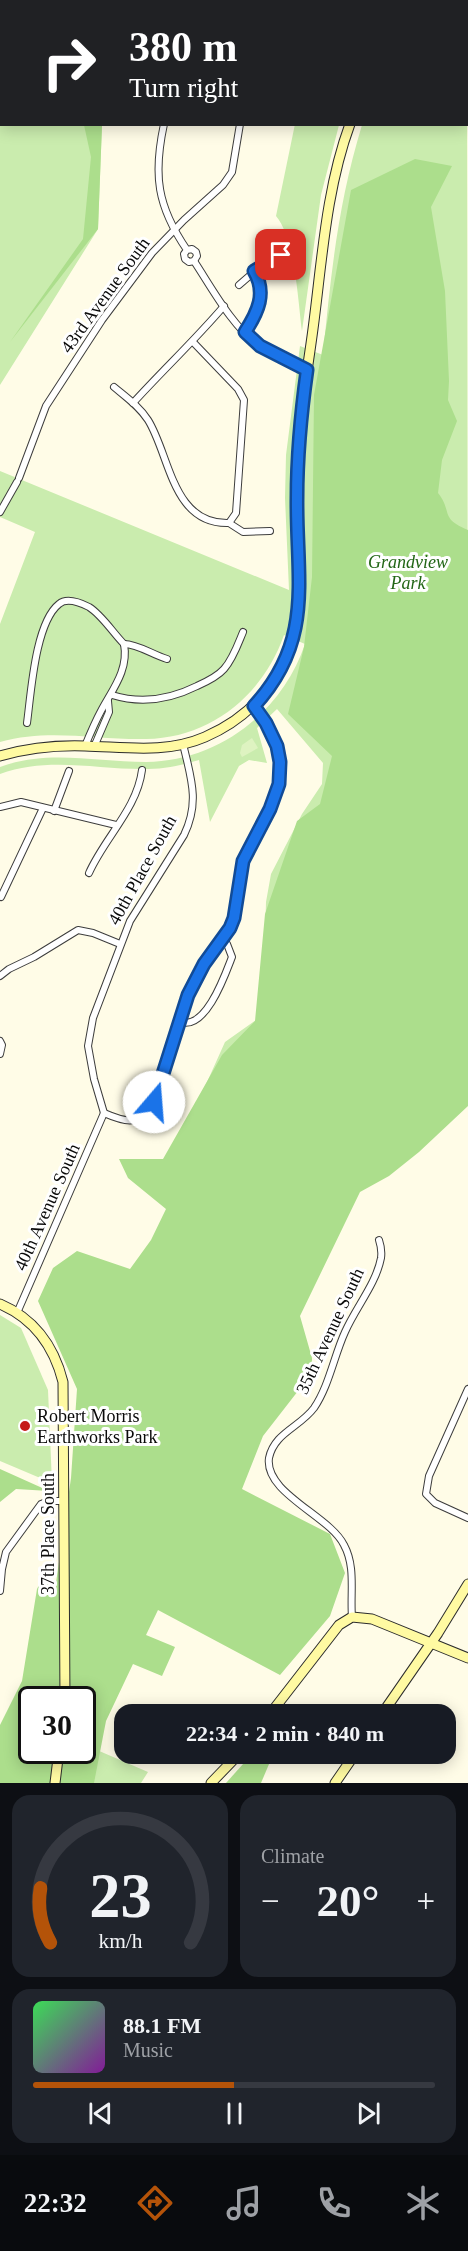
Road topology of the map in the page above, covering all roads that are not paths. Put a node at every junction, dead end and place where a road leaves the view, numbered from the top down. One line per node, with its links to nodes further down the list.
1 (164, 126): 4 (street, 43rd Avenue South)
2 (240, 126): 4 (street)
3 (349, 126): 11 (street)
4 (174, 230): 8 (street); 14 (street, 43rd Avenue South)
5 (281, 255): 6 (street)
6 (254, 271): 7 (street); 9 (street)
7 (239, 285)
8 (224, 306): 9 (street); 10 (street)
9 (245, 332): 11 (street)
10 (193, 342): 13 (street); 15 (street)
11 (307, 370): 21 (street)
12 (114, 387): 13 (street)
13 (133, 403): 15 (street)
14 (0, 512)
15 (229, 523): 16 (street)
16 (270, 531)
17 (243, 632): 20 (street)
18 (124, 644): 19 (street); 20 (street); 22 (street)
19 (167, 659)
20 (110, 698): 24 (street)
21 (254, 706): 23 (street); 34 (street)
22 (27, 723)
23 (183, 744): 24 (street); 35 (street, 40th Place South)
24 (90, 746): 25 (street)
25 (0, 756)
26 (142, 770): 31 (street)
27 (69, 771): 30 (street)
28 (0, 807): 29 (street)
29 (43, 808): 30 (street); 33 (street)
30 (54, 810): 31 (street)
31 (116, 825): 32 (street)
32 (89, 873)
33 (1, 897)
34 (221, 939): 37 (street); 37 (street)
35 (120, 944): 36 (street); 40 (street, 40th Place South)
36 (0, 976)
37 (181, 1022): 40 (street)
38 (0, 1041): 39 (street)
39 (0, 1054)
40 (104, 1113): 43 (street, 40th Avenue South)
41 (379, 1240): 49 (street, 35th Avenue South)
42 (0, 1304): 43 (street)
43 (16, 1312): 45 (street, 37th Place South)
44 (468, 1389): 46 (street)
45 (64, 1501): 48 (street); 52 (street, 37th Place South)
46 (468, 1518)
47 (468, 1584): 50 (street)
48 (0, 1592)
49 (352, 1617): 50 (street); 53 (street)
50 (431, 1643): 51 (street); 54 (street)
51 (468, 1658)
52 (65, 1686)
53 (278, 1704)
54 (389, 1704)
55 (57, 1764): 58 (street)
56 (229, 1764): 59 (street)
57 (349, 1764): 60 (street)
58 (55, 1783)
59 (210, 1783)
60 (335, 1783)

